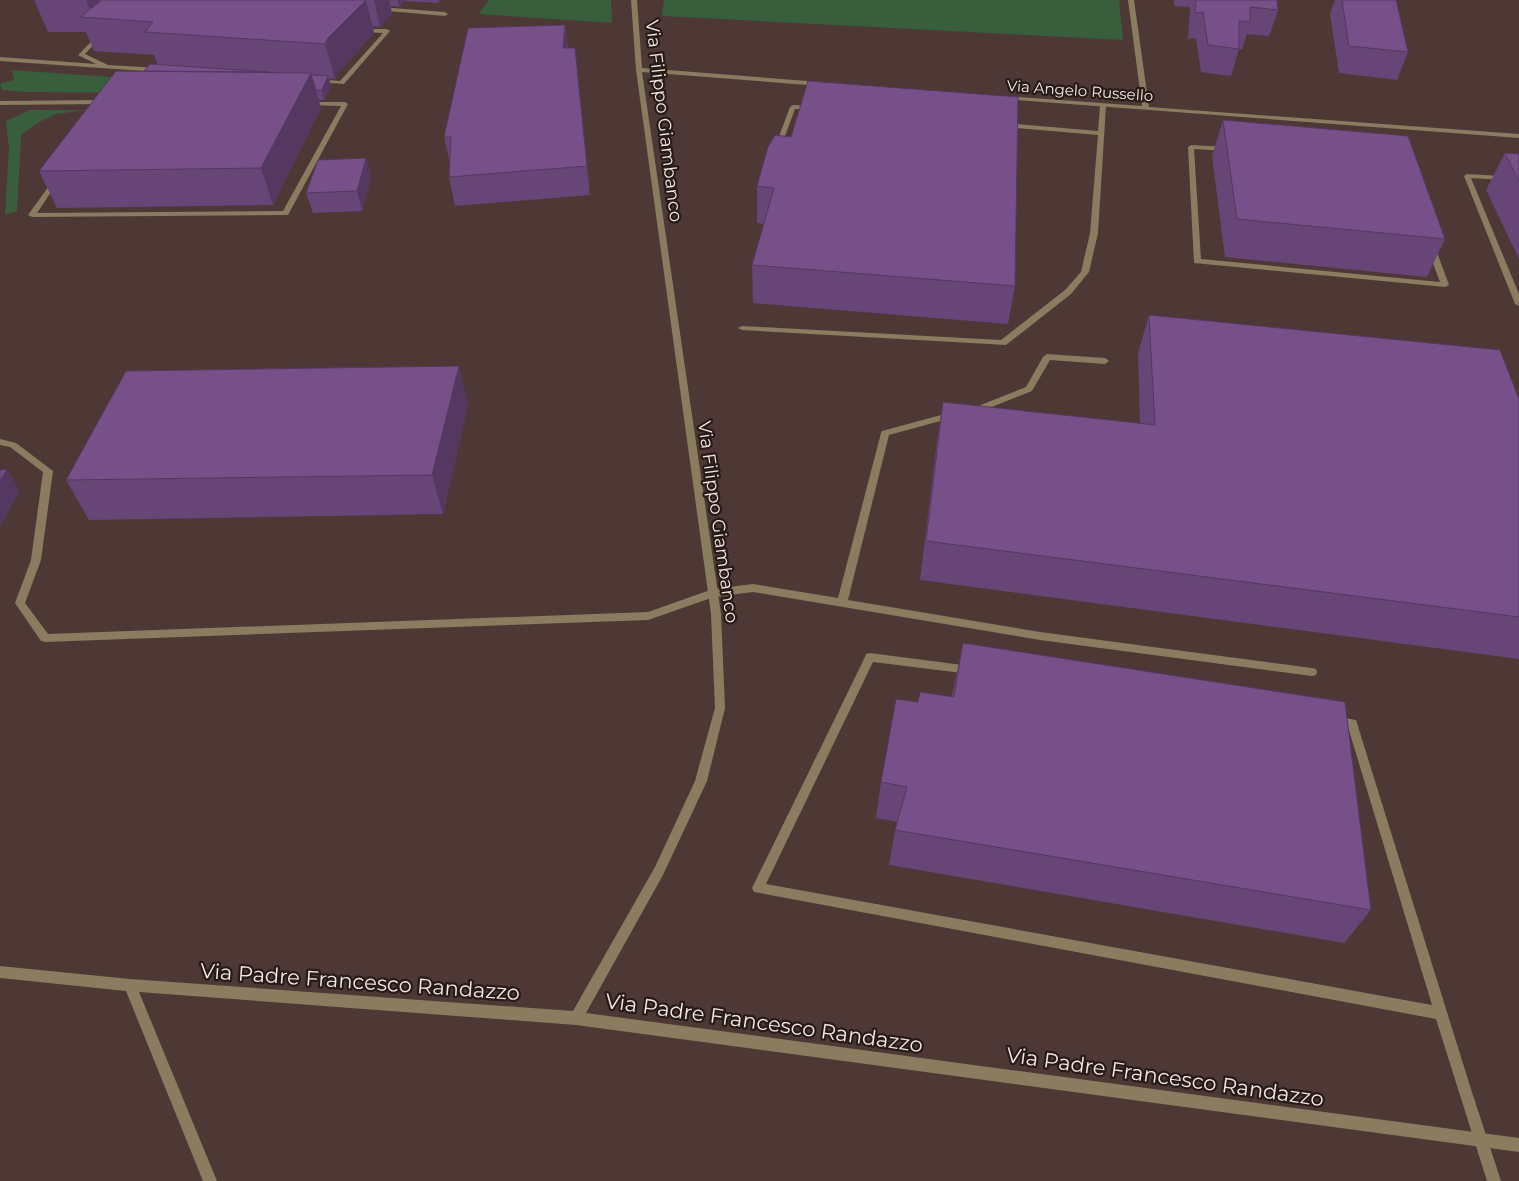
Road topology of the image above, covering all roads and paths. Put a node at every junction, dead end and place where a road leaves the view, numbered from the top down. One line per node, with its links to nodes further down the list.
1 (634, 0): 10 (street, Via Filippo Giambanco)
2 (1131, 0): 18 (street)
3 (375, 9): 4 (street)
4 (445, 14)
5 (107, 28): 8 (street)
6 (358, 30): 11 (street)
7 (0, 59): 8 (street)
8 (106, 66): 9 (street)
9 (165, 70)
10 (639, 70): 12 (street); 32 (street, Via Filippo Giambanco)
11 (312, 81)
12 (826, 84)
13 (995, 97): 16 (street, Via Angelo Russello)
14 (0, 103): 19 (street)
15 (296, 104): 25 (street)
16 (1104, 106): 18 (street, Via Angelo Russello); 21 (street)
17 (822, 109): 24 (street)
18 (1146, 109): 22 (street, Via Angelo Russello)
19 (104, 110)
20 (996, 124): 21 (street)
21 (1102, 133): 29 (street)
22 (1519, 136)
23 (1239, 150): 27 (street)
24 (774, 156)
25 (60, 175)
26 (1519, 179): 28 (street)
27 (1429, 241)
28 (1519, 304)
29 (742, 328)
30 (1105, 361): 33 (street)
31 (0, 442): 32 (street)
32 (713, 593): 33 (street); 40 (street, Via Filippo Giambanco)
33 (842, 603): 35 (street)
34 (978, 672): 39 (street)
35 (1312, 672)
36 (1322, 719): 39 (street)
37 (0, 972): 38 (street, Via Padre Francesco Randazzo)
38 (130, 984): 40 (street, Via Padre Francesco Randazzo); 43 (street)
39 (1441, 1013): 41 (street)
40 (576, 1018): 41 (street, Via Padre Francesco Randazzo)
41 (1481, 1140): 42 (street, Via Padre Francesco Randazzo); 44 (street)
42 (1519, 1145)
43 (210, 1181)
44 (1494, 1181)

